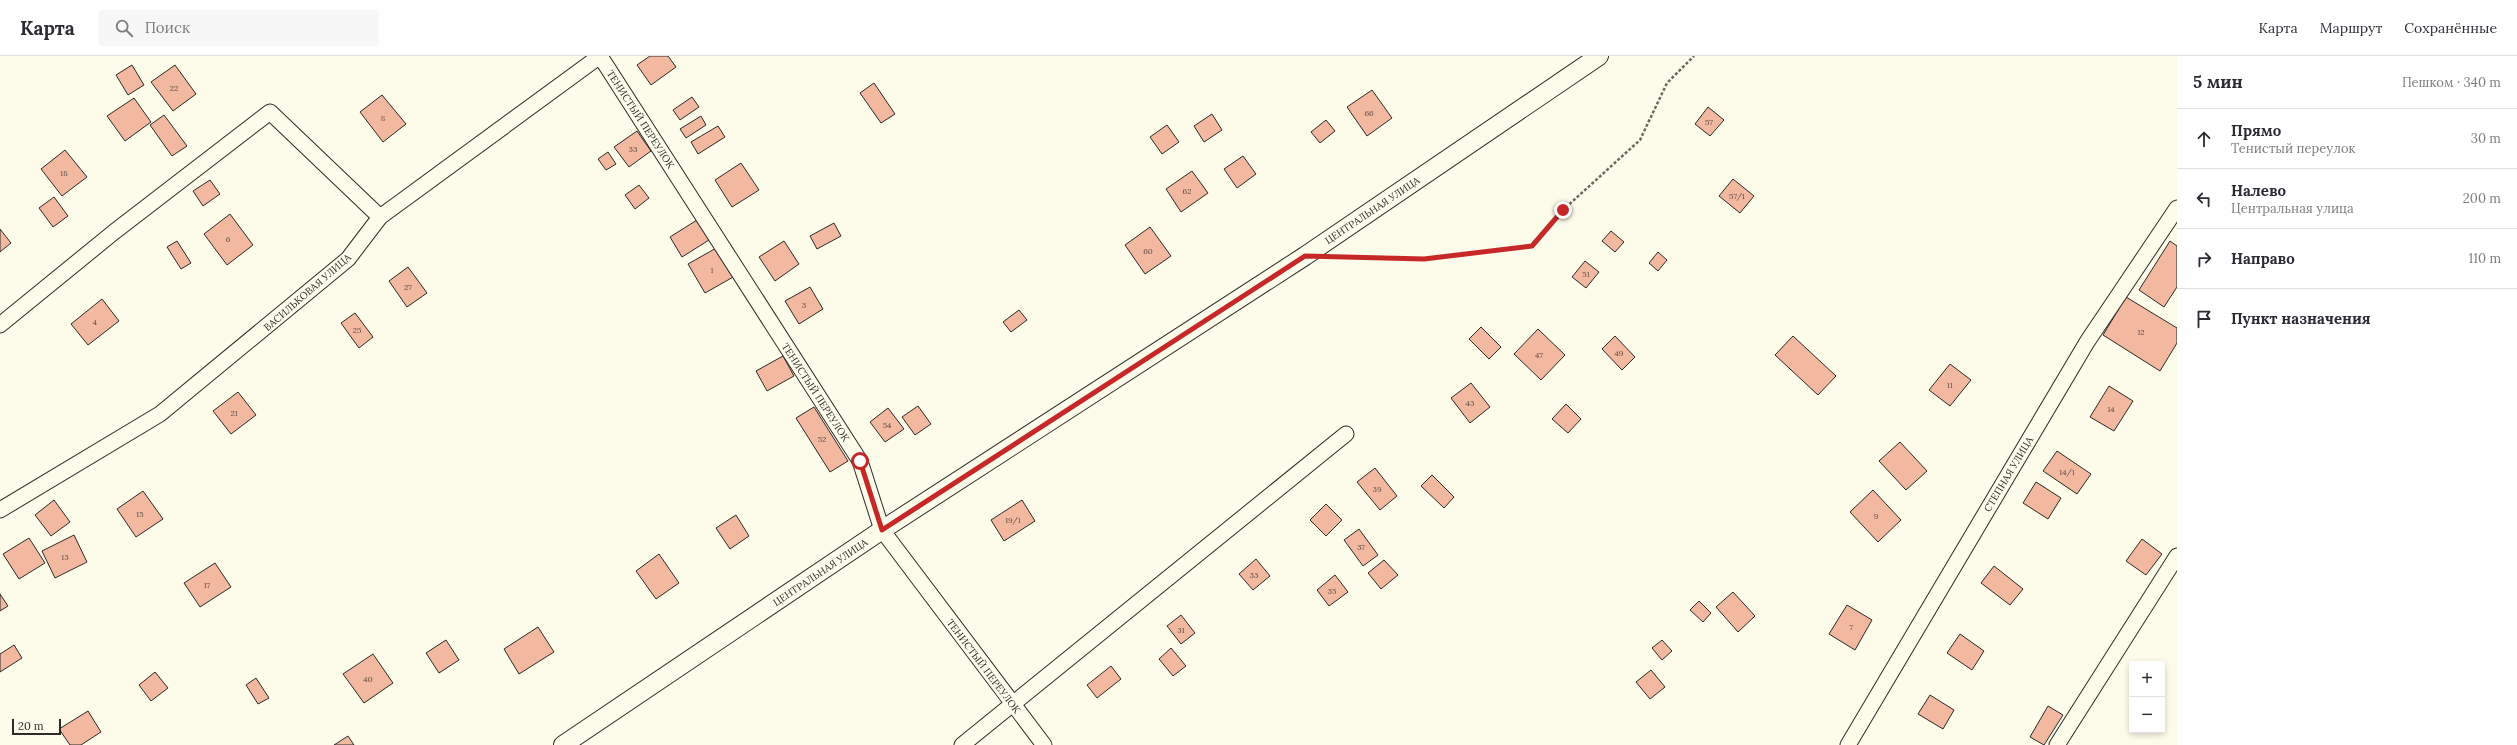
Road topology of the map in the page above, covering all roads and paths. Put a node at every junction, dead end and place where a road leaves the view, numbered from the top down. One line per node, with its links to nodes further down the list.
1 (600, 56): 5 (street, ВАСИЛЬКОВАЯ УЛИЦА); 10 (street, ТЕНИСТЫЙ ПЕРЕУЛОК)
2 (1599, 56): 6 (street, ЦЕНТРАЛЬНАЯ УЛИЦА)
3 (1694, 56): 6 (path)
4 (2177, 208): 16 (street, СТЕПНАЯ УЛИЦА)
5 (380, 217): 7 (street); 9 (street, ВАСИЛЬКОВАЯ УЛИЦА)
6 (1305, 256): 10 (street, ЦЕНТРАЛЬНАЯ УЛИЦА)
7 (0, 325)
8 (1346, 434): 12 (street)
9 (0, 510)
10 (882, 530): 12 (street, ТЕНИСТЫЙ ПЕРЕУЛОК); 13 (street, ЦЕНТРАЛЬНАЯ УЛИЦА)
11 (2177, 556): 17 (street)
12 (1012, 704): 14 (street); 15 (street, ТЕНИСТЫЙ ПЕРЕУЛОК)
13 (563, 745)
14 (962, 745)
15 (1044, 745)
16 (1848, 745)
17 (2057, 745)

